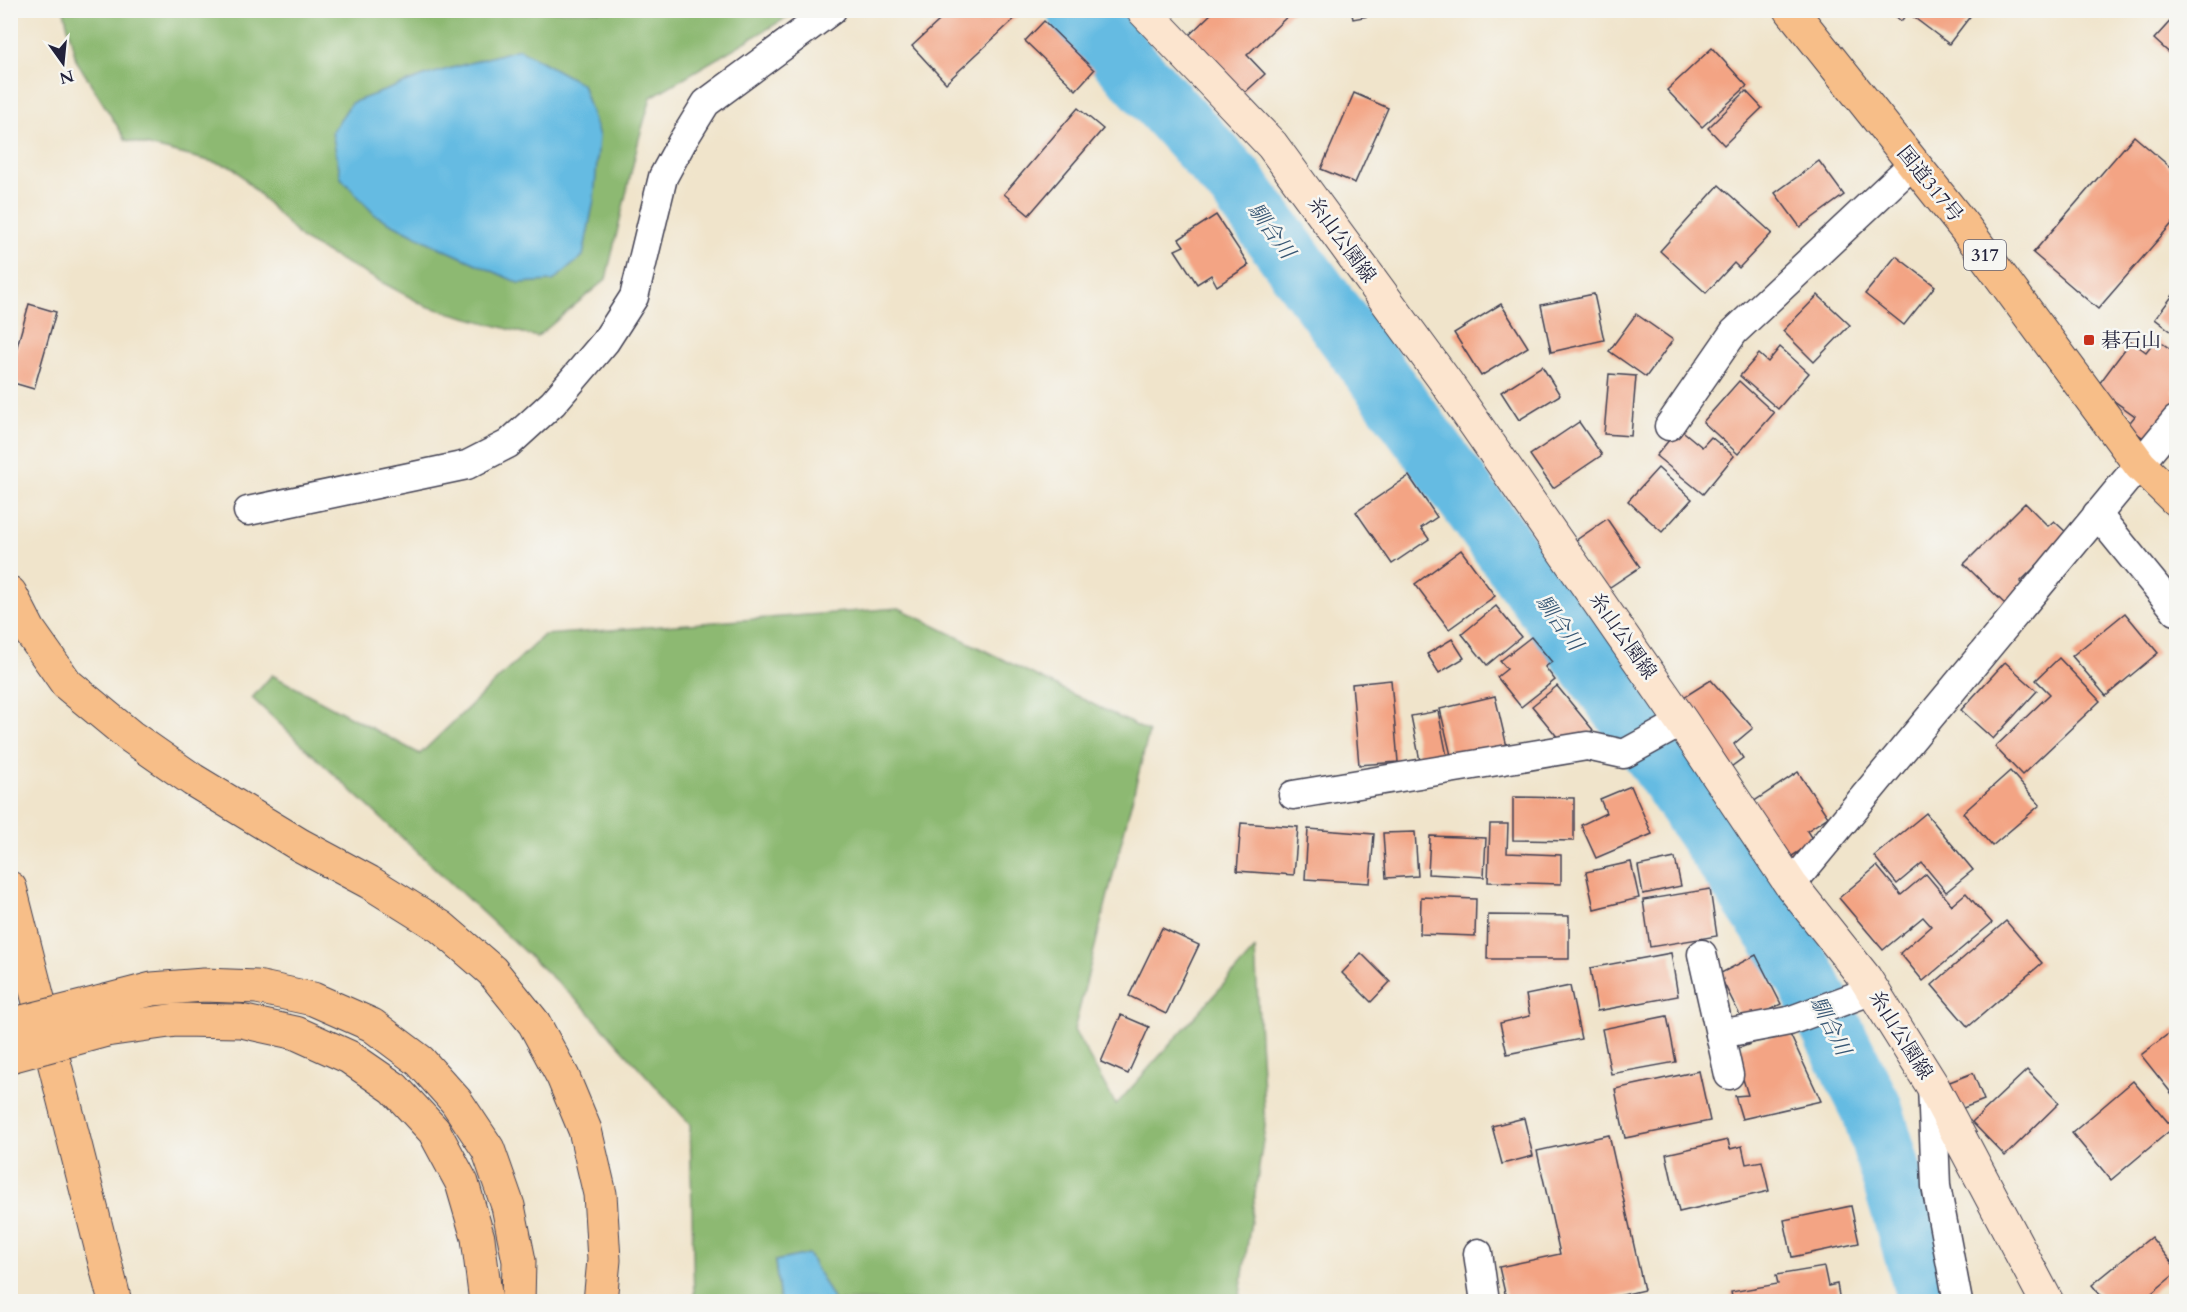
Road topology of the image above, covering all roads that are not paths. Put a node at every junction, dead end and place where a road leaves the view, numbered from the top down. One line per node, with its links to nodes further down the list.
1 (832, 10): 9 (street)
2 (1143, 10): 13 (main road, 糸山公園線)
3 (1791, 10): 4 (highway, 国道317号 / 317)
4 (1913, 164): 6 (street); 7 (highway, 国道317号 / 317)
5 (2176, 420): 7 (street)
6 (1669, 426)
7 (2140, 465): 8 (highway, 国道317号 / 317); 10 (street)
8 (2176, 500)
9 (248, 511)
10 (2097, 514): 12 (street); 15 (street)
11 (10, 593): 29 (highway)
12 (2176, 611)
13 (1682, 722): 14 (street); 15 (main road, 糸山公園線)
14 (1293, 795)
15 (1791, 885): 18 (main road, 糸山公園線)
16 (10, 888): 26 (highway)
17 (1702, 954): 21 (street)
18 (1873, 990): 21 (street); 24 (main road, 糸山公園線)
19 (102, 1016): 20 (highway, bridge); 22 (highway, bridge); 27 (highway); 28 (highway)
20 (10, 1025)
21 (1720, 1034): 23 (street)
22 (10, 1056)
23 (1729, 1075)
24 (1932, 1085): 31 (street); 32 (main road, 糸山公園線)
25 (1478, 1252): 30 (street)
26 (116, 1302)
27 (486, 1302)
28 (518, 1302)
29 (600, 1302)
30 (1485, 1302)
31 (1958, 1302)
32 (2046, 1302)

